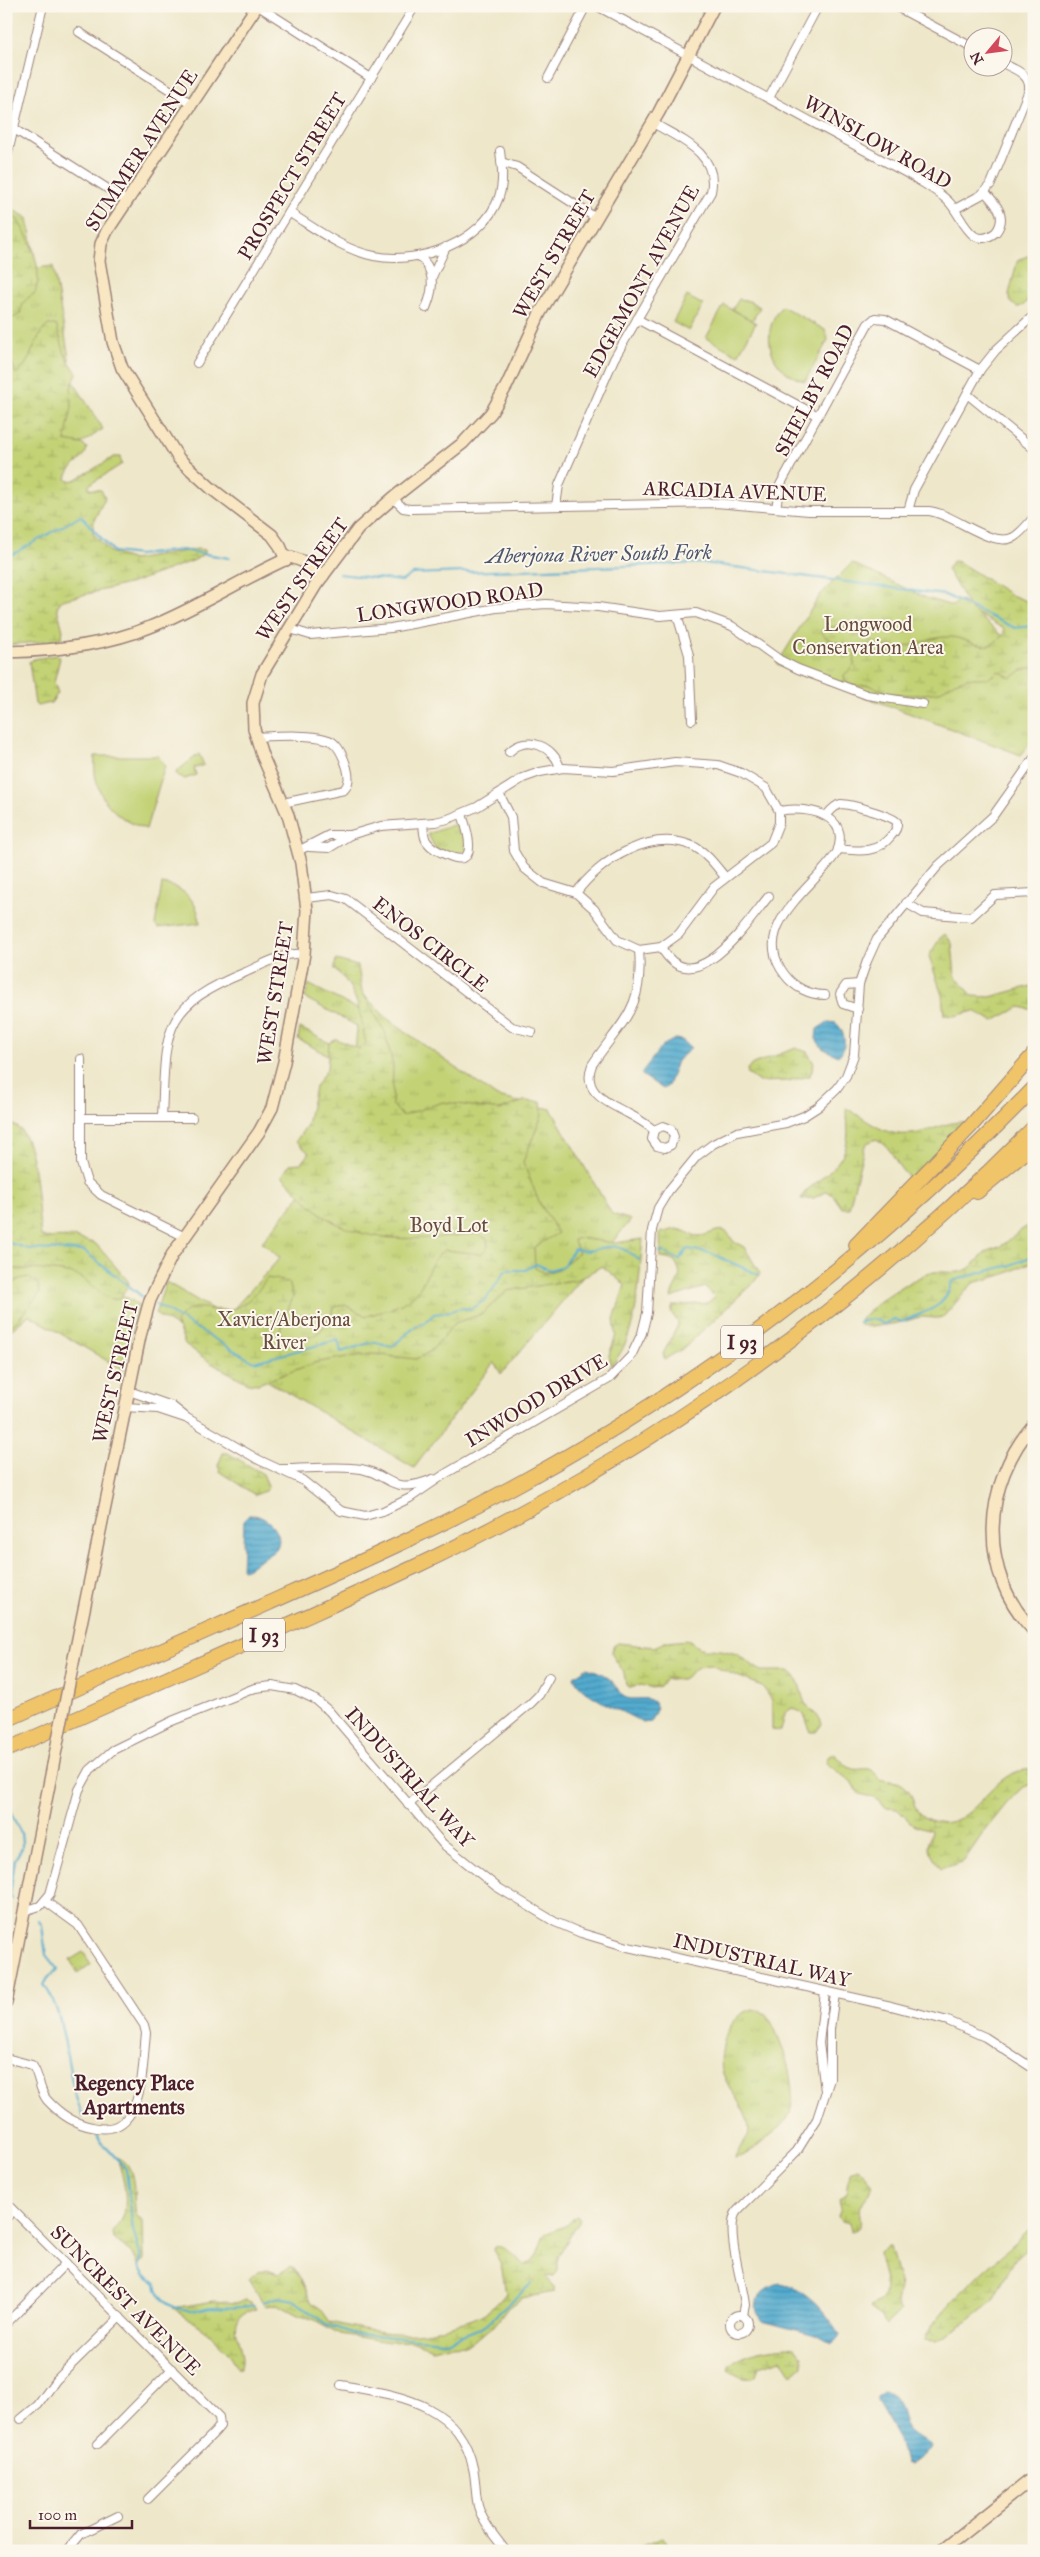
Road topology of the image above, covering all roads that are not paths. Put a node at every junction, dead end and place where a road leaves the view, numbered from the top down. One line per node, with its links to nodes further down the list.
1 (43, 6): 18 (street)
2 (258, 6): 13 (street); 16 (main road, SUMMER AVENUE)
3 (415, 6): 13 (street, PROSPECT STREET)
4 (586, 6): 14 (street)
5 (597, 6): 11 (street, WINSLOW ROAD)
6 (714, 6): 11 (main road, WEST STREET)
7 (818, 6): 15 (street)
8 (895, 6): 10 (street)
9 (79, 32): 16 (street)
10 (962, 42)
11 (690, 56): 15 (street, WINSLOW ROAD); 17 (main road, WEST STREET)
12 (1012, 68): 22 (street)
13 (371, 78): 25 (street, PROSPECT STREET)
14 (548, 78)
15 (769, 98): 24 (street, WINSLOW ROAD)
16 (192, 104): 23 (main road, SUMMER AVENUE)
17 (653, 123): 26 (main road, WEST STREET); 32 (street, EDGEMONT AVENUE)
18 (14, 129): 20 (street); 23 (street)
19 (500, 152): 21 (street)
20 (6, 161)
21 (501, 162): 26 (street); 27 (street)
22 (985, 192): 24 (street); 24 (street, WINSLOW ROAD)
23 (127, 201): 43 (main road, SUMMER AVENUE)
24 (955, 209)
25 (290, 213): 28 (street); 33 (street, PROSPECT STREET)
26 (596, 218): 38 (main road, WEST STREET)
27 (446, 247): 28 (street); 29 (street)
28 (418, 256): 29 (street)
29 (432, 277): 30 (street)
30 (426, 308)
31 (1034, 315): 34 (street)
32 (636, 319): 36 (street); 39 (street, EDGEMONT AVENUE)
33 (197, 363)
34 (980, 370): 35 (street); 36 (street, SHELBY ROAD)
35 (967, 394): 37 (street); 41 (street)
36 (818, 416): 40 (street, SHELBY ROAD)
37 (1034, 449)
38 (393, 498): 39 (street, ARCADIA AVENUE); 44 (main road, WEST STREET)
39 (556, 506): 40 (street, ARCADIA AVENUE)
40 (776, 508): 41 (street, ARCADIA AVENUE)
41 (908, 511): 42 (street, ARCADIA AVENUE)
42 (1034, 517)
43 (286, 560): 44 (main road); 47 (main road)
44 (323, 576): 46 (main road, WEST STREET)
45 (677, 615): 46 (street, LONGWOOD ROAD); 48 (street, LONGWOOD ROAD); 49 (street)
46 (290, 629): 50 (main road, WEST STREET)
47 (6, 652)
48 (923, 704)
49 (692, 720)
50 (256, 738): 55 (main road, WEST STREET); 55 (street)
51 (510, 752): 53 (street)
52 (1034, 758): 68 (street, INWOOD DRIVE)
53 (560, 768): 54 (street); 56 (street)
54 (499, 793): 57 (street); 64 (street)
55 (283, 803): 61 (main road, WEST STREET)
56 (779, 811): 58 (street); 63 (street)
57 (462, 814): 59 (street); 59 (street)
58 (826, 816): 62 (street); 62 (street)
59 (423, 823): 60 (street)
60 (350, 834): 61 (street); 61 (street)
61 (304, 849): 67 (main road, WEST STREET)
62 (838, 849): 73 (street)
63 (725, 877): 64 (street); 69 (street)
64 (576, 893): 70 (street)
65 (1034, 893): 68 (street)
66 (769, 896): 69 (street)
67 (306, 898): 71 (main road, WEST STREET); 75 (street, ENOS CIRCLE)
68 (906, 903): 72 (street, INWOOD DRIVE)
69 (661, 947): 70 (street)
70 (639, 950): 83 (street)
71 (304, 954): 80 (street); 86 (main road, WEST STREET)
72 (859, 984): 74 (street, INWOOD DRIVE); 74 (street)
73 (825, 995)
74 (858, 1009): 93 (street, INWOOD DRIVE)
75 (532, 1032)
76 (1034, 1054): 87 (highway)
77 (81, 1059): 79 (street)
78 (1034, 1088): 87 (highway, I 93)
79 (81, 1118): 80 (street); 86 (street)
80 (162, 1118): 81 (street)
81 (192, 1118)
82 (1034, 1127): 85 (highway, I 93)
83 (654, 1130)
84 (1034, 1145): 85 (highway)
85 (939, 1218): 97 (highway, I 93)
86 (183, 1236): 88 (main road, WEST STREET)
87 (835, 1270): 96 (highway, I 93)
88 (129, 1391): 89 (main road, WEST STREET); 90 (street, INWOOD DRIVE)
89 (125, 1407): 90 (street, INWOOD DRIVE); 102 (main road, WEST STREET, bridge)
90 (187, 1418): 92 (street, INWOOD DRIVE)
91 (1034, 1424): 94 (main road)
92 (278, 1468): 93 (street, INWOOD DRIVE); 93 (street, INWOOD DRIVE)
93 (445, 1474)
94 (1034, 1631)
95 (549, 1677): 100 (street)
96 (6, 1720)
97 (46, 1733): 98 (highway, I 93); 99 (highway)
98 (6, 1750)
99 (6, 1759)
100 (408, 1806): 101 (street, INDUSTRIAL WAY); 103 (street, INDUSTRIAL WAY)
101 (45, 1901): 102 (street); 106 (street)
102 (24, 1911): 105 (main road, WEST STREET)
103 (825, 1992): 104 (street, INDUSTRIAL WAY); 108 (street)
104 (835, 1994): 107 (street, INDUSTRIAL WAY); 108 (street)
105 (6, 2003)
106 (6, 2058)
107 (1034, 2069)
108 (825, 2091): 113 (street)
109 (6, 2203): 110 (street, SUNCREST AVENUE)
110 (14, 2210): 111 (street); 112 (street, SUNCREST AVENUE)
111 (6, 2218)
112 (66, 2263): 114 (street, SUNCREST AVENUE); 115 (street)
113 (743, 2315)
114 (120, 2317): 116 (street, SUNCREST AVENUE); 118 (street)
115 (6, 2324)
116 (172, 2370): 119 (street); 121 (street, SUNCREST AVENUE)
117 (341, 2385): 124 (street)
118 (22, 2419)
119 (98, 2444)
120 (1034, 2476): 125 (main road)
121 (148, 2499)
122 (118, 2516): 123 (street)
123 (67, 2551)
124 (506, 2551)
125 (941, 2551)

